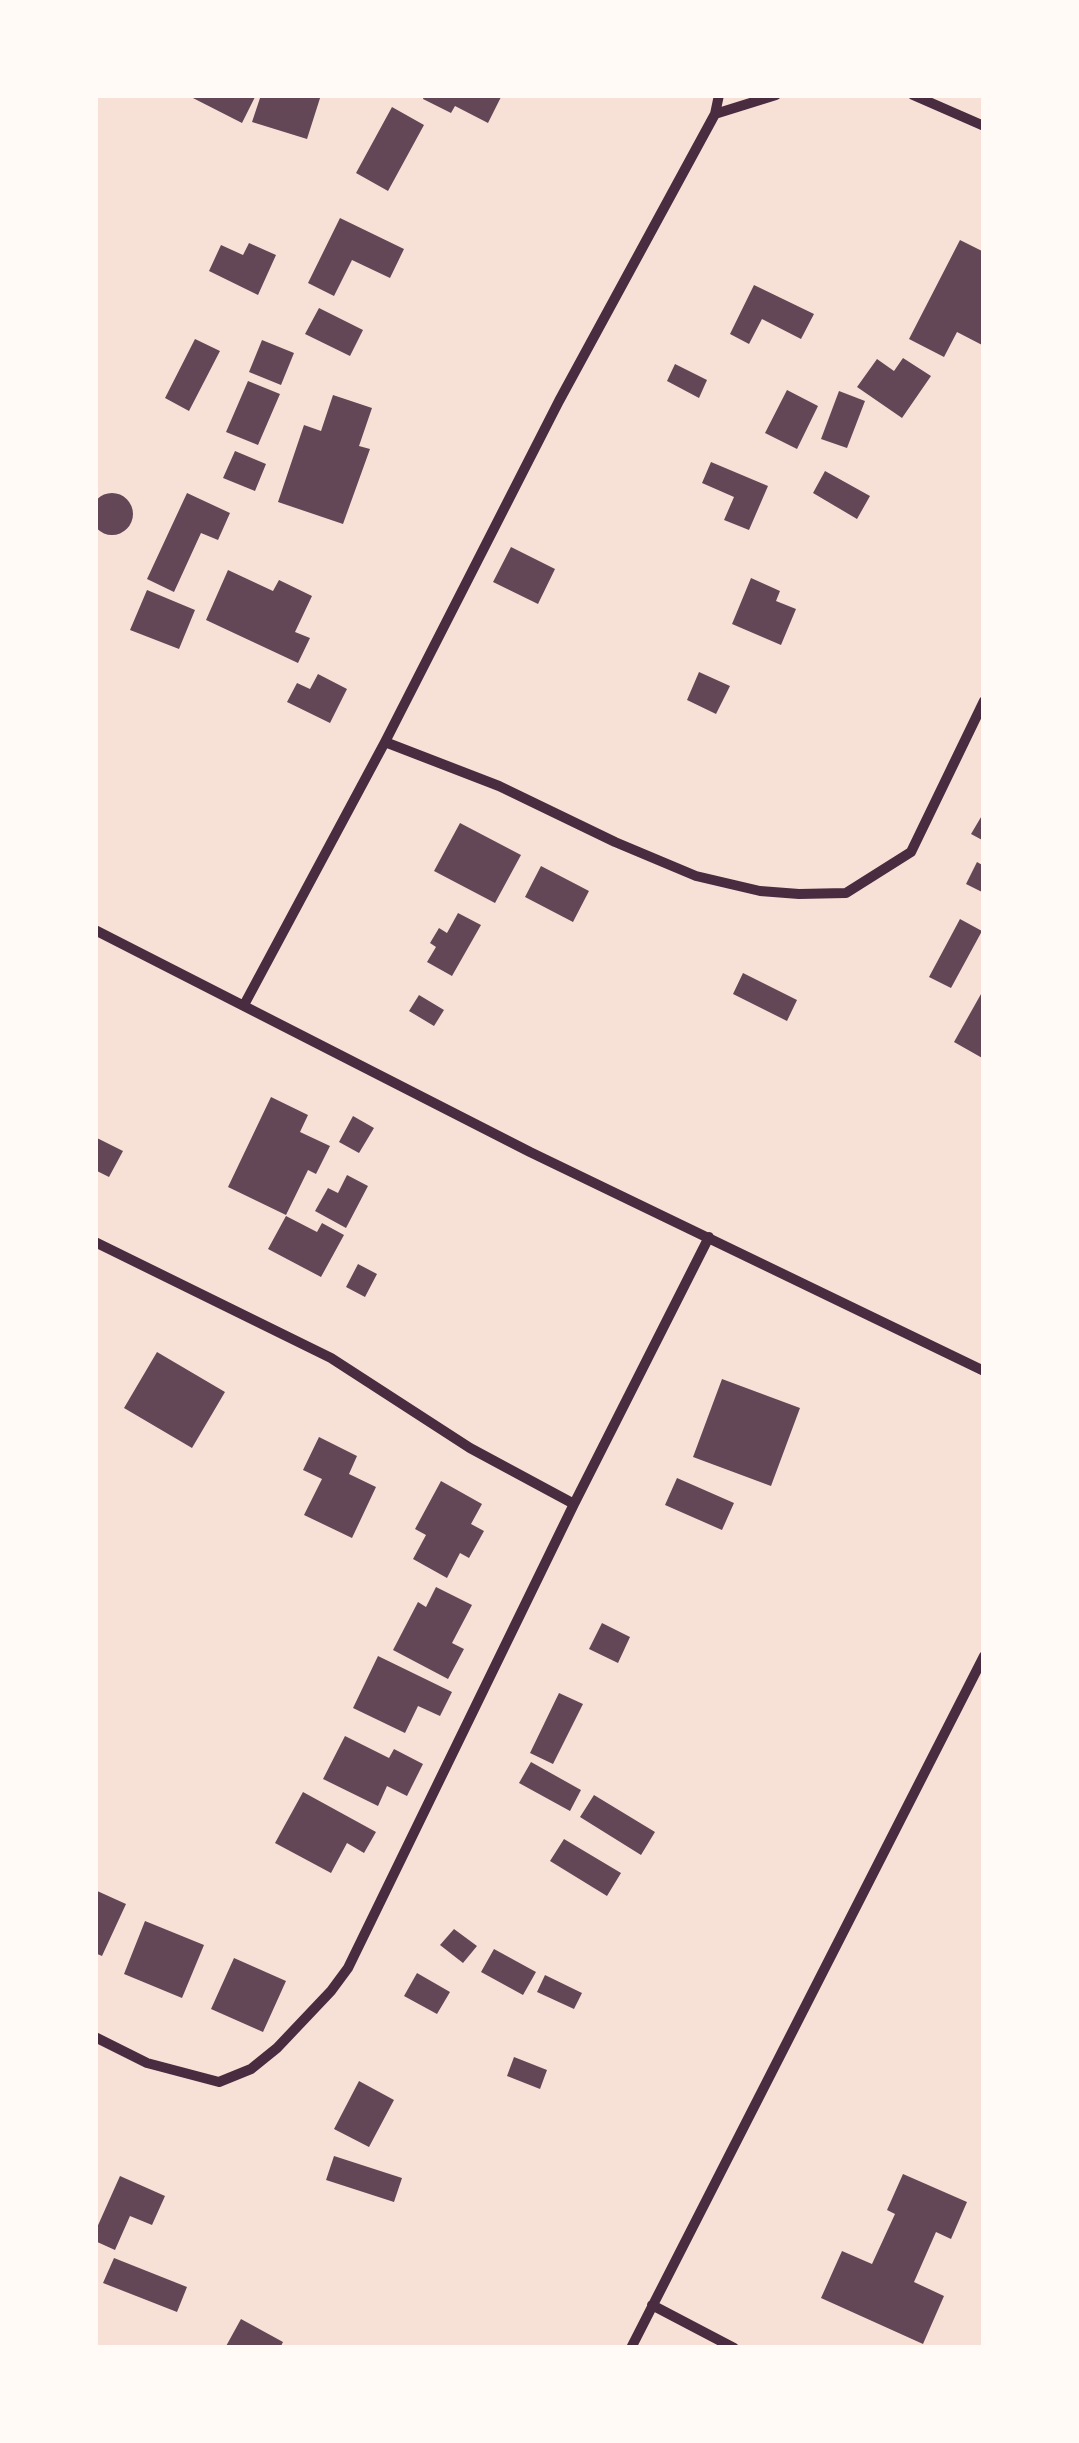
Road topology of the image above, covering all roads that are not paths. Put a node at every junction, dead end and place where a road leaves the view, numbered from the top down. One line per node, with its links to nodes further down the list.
1 (719, 95): 4 (street)
2 (776, 95): 4 (street)
3 (913, 95): 5 (street)
4 (715, 114): 7 (street)
5 (984, 126)
6 (984, 702): 7 (street)
7 (384, 742): 9 (street)
8 (95, 930): 9 (street)
9 (244, 1005): 10 (street)
10 (709, 1237): 12 (street); 13 (street)
11 (95, 1242): 13 (street)
12 (984, 1371)
13 (574, 1504): 15 (street)
14 (984, 1656): 16 (street)
15 (95, 2037)
16 (652, 2306): 17 (street); 18 (street)
17 (631, 2348)
18 (734, 2348)

